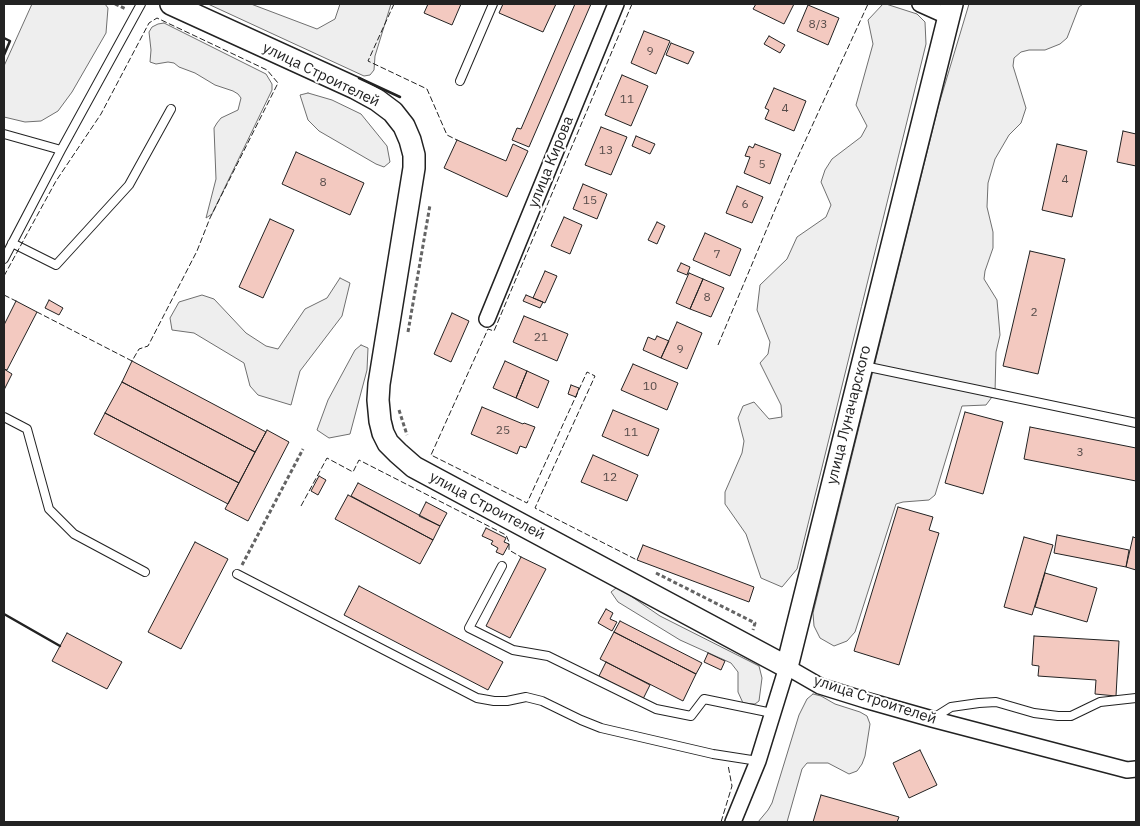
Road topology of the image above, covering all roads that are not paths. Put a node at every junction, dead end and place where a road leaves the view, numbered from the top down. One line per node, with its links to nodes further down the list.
1 (141, 4): 10 (lane)
2 (171, 4): 20 (main road, улица Строителей)
3 (493, 4): 7 (lane)
4 (616, 4): 13 (street, улица Кирова)
5 (920, 4): 6 (street)
6 (951, 10): 14 (main road, улица Луначарского)
7 (460, 81)
8 (171, 109): 11 (lane)
9 (4, 134): 10 (lane)
10 (61, 150): 11 (lane)
11 (12, 243): 12 (lane)
12 (4, 259)
13 (487, 319)
14 (862, 365): 16 (lane); 20 (main road, улица Луначарского)
15 (4, 416): 18 (lane)
16 (1136, 423)
17 (502, 566): 22 (lane)
18 (145, 572)
19 (237, 574): 24 (lane)
20 (787, 667): 22 (street, улица Луначарского); 23 (street, улица Строителей)
21 (1136, 698): 23 (lane)
22 (772, 713): 24 (street, улица Луначарского)
23 (932, 719): 25 (street, улица Строителей)
24 (758, 761): 26 (street, улица Луначарского)
25 (1136, 769)
26 (733, 822)

